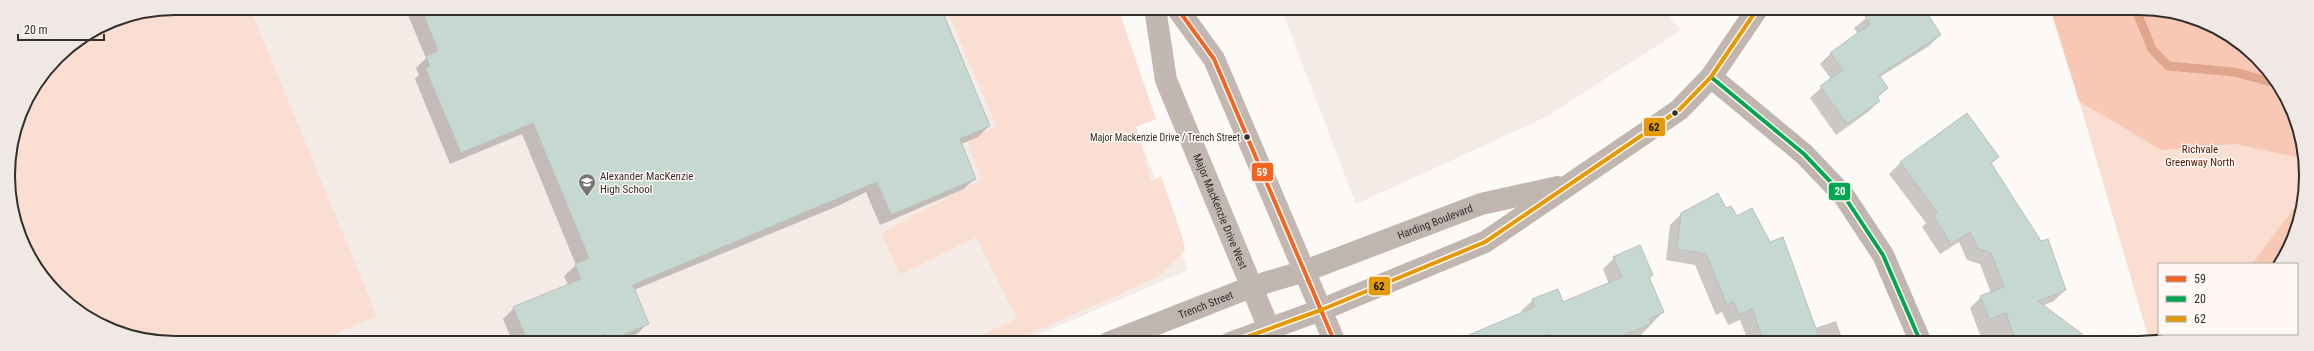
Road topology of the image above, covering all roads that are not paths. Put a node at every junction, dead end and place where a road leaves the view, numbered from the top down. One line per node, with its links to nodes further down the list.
1 (1156, 15): 7 (main road, Major MacKenzie Drive West)
2 (1182, 15): 6 (main road)
3 (1753, 15): 4 (street)
4 (1711, 77): 5 (street); 12 (street)
5 (1569, 184): 6 (street, Harding Boulevard); 8 (street)
6 (1304, 271): 7 (street, Trench Street); 8 (main road)
7 (1252, 287): 9 (main road, Major MacKenzie Drive West); 10 (street, Trench Street)
8 (1321, 310): 9 (street); 11 (main road)
9 (1272, 335)
10 (1126, 336)
11 (1332, 336)
12 (1918, 336)

